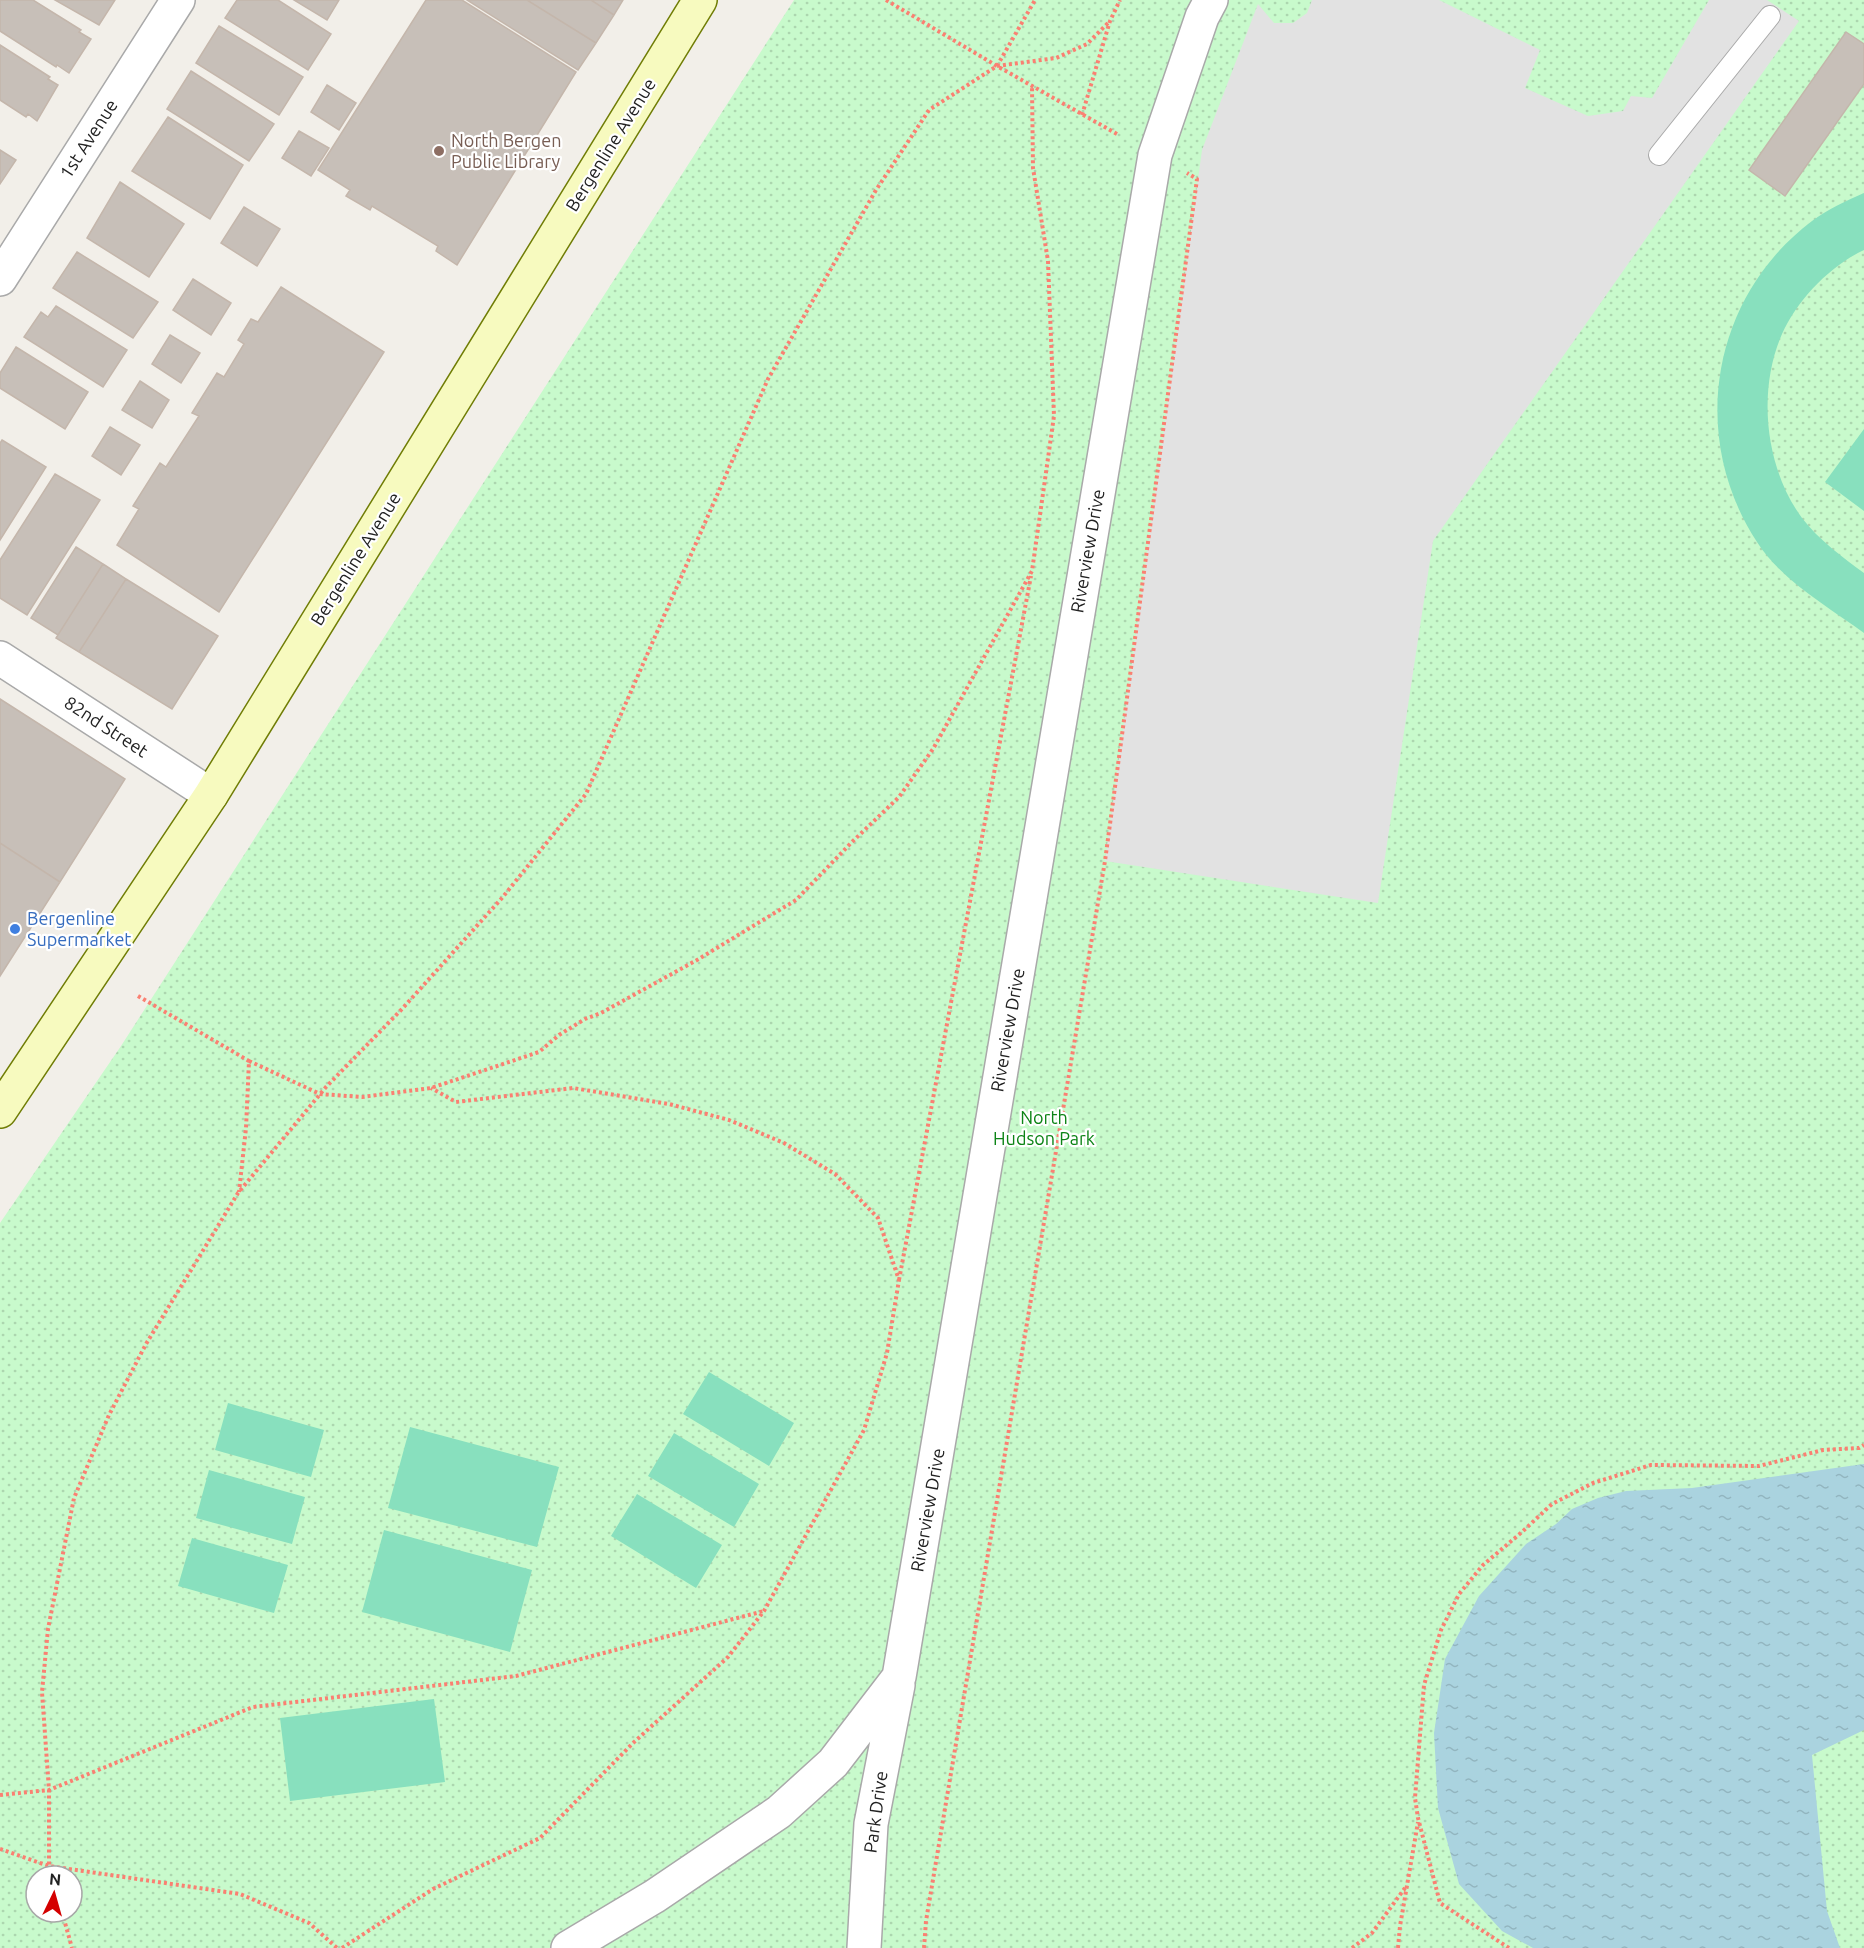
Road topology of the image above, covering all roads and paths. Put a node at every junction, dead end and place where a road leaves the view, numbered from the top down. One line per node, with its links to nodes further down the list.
1 (178, 0): 15 (street, 1st Avenue)
2 (700, 0): 18 (street, Bergenline Avenue)
3 (886, 0): 9 (path)
4 (1035, 0): 9 (path)
5 (1119, 0): 8 (path)
6 (1210, 0): 28 (street, Riverview Drive)
7 (1770, 16): 13 (lane)
8 (1110, 21): 9 (path); 11 (path)
9 (997, 66): 10 (path); 22 (path)
10 (1032, 86): 11 (path); 16 (path)
11 (1082, 115): 12 (path)
12 (1117, 134)
13 (1659, 155)
14 (1197, 179): 43 (path)
15 (0, 279)
16 (1032, 571): 21 (path); 25 (path)
17 (0, 658): 18 (street, 82nd Street)
18 (211, 795): 23 (street, Bergenline Avenue)
19 (138, 996): 20 (path)
20 (249, 1061): 22 (path); 24 (path)
21 (431, 1088): 22 (path); 25 (path)
22 (320, 1094): 24 (path)
23 (0, 1111)
24 (238, 1193): 29 (path)
25 (899, 1281): 27 (path)
26 (1864, 1445): 31 (path)
27 (764, 1611): 29 (path); 40 (path)
28 (899, 1677): 41 (street, Riverview Drive); 42 (street, Park Drive)
29 (49, 1790): 30 (path); 34 (path)
30 (0, 1795)
31 (1418, 1818): 36 (path); 46 (path)
32 (0, 1849): 33 (path)
33 (44, 1864)
34 (50, 1864)
35 (84, 1871): 39 (path)
36 (1406, 1886): 44 (path); 45 (path)
37 (65, 1924): 38 (path)
38 (72, 1948)
39 (337, 1948)
40 (342, 1948)
41 (568, 1948)
42 (864, 1948)
43 (924, 1948)
44 (1352, 1948)
45 (1398, 1948)
46 (1509, 1948)

